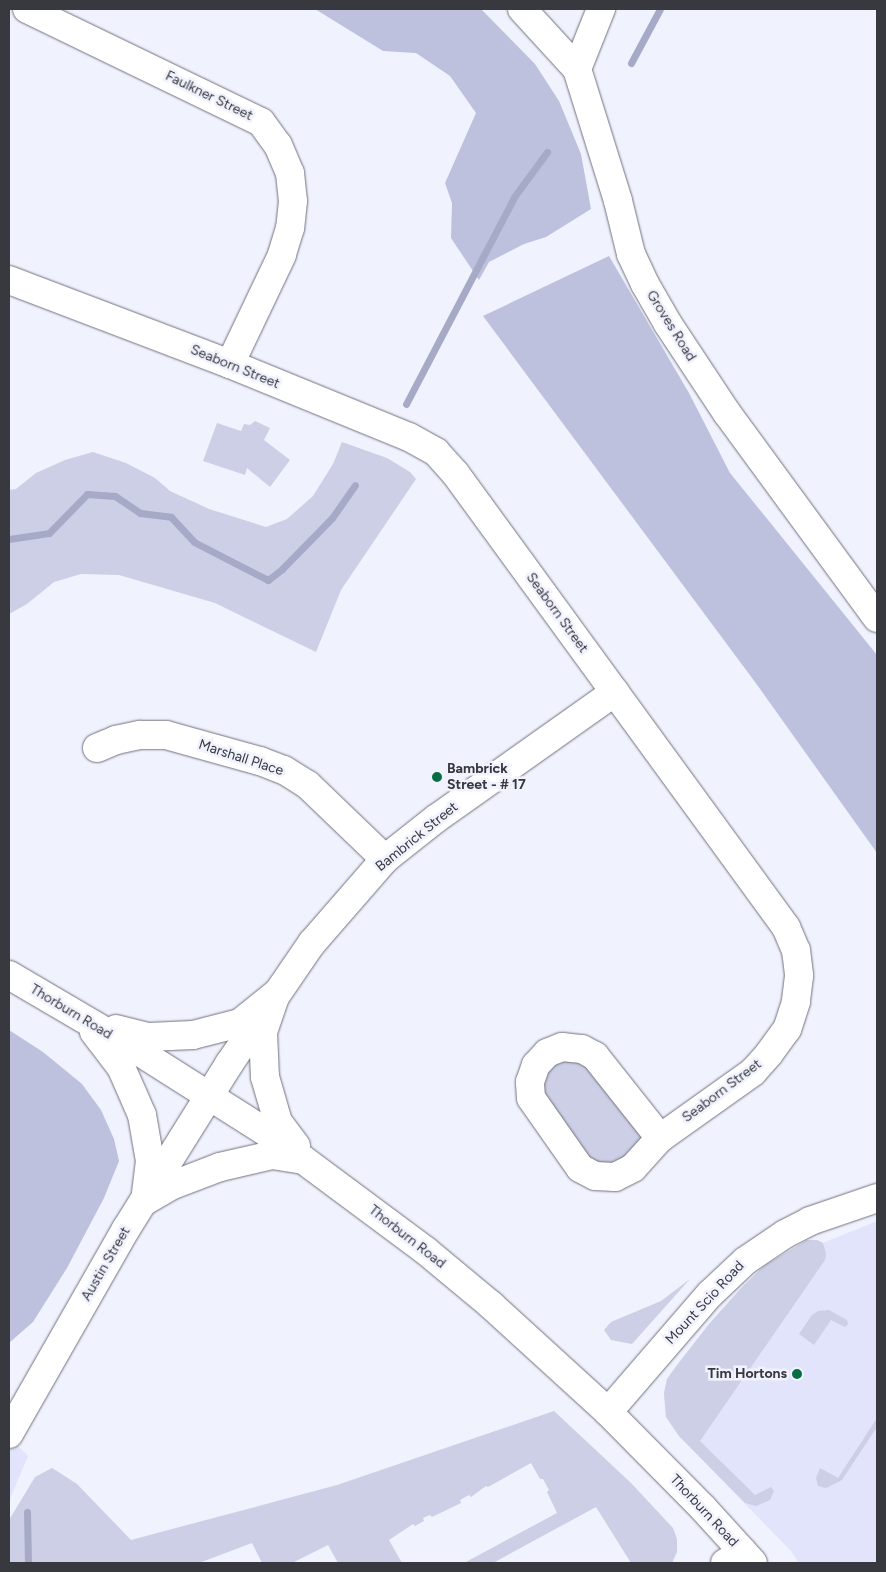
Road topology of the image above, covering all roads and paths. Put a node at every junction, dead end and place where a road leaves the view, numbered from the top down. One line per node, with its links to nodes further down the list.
1 (27, 9): 6 (street, Faulkner Street)
2 (522, 9): 4 (street, Groves Road)
3 (601, 9): 4 (street)
4 (577, 69): 7 (street, Groves Road)
5 (9, 280): 6 (street, Seaborn Street)
6 (230, 364): 8 (street, Seaborn Street)
7 (877, 618)
8 (615, 692): 10 (street, Bambrick Street); 15 (street, Seaborn Street)
9 (96, 748): 10 (street, Marshall Place)
10 (385, 859): 12 (street, Bambrick Street)
11 (9, 975): 13 (street, Thorburn Road)
12 (276, 994): 13 (street); 14 (street, Bambrick Street); 16 (street)
13 (85, 1021): 14 (street, Thorburn Road); 18 (street)
14 (209, 1096): 16 (street, Thorburn Road); 18 (street, Austin Street)
15 (660, 1138): 15 (street, Seaborn Street)
16 (307, 1161): 18 (street); 19 (street, Thorburn Road)
17 (877, 1198): 19 (street, Mount Scio Road)
18 (145, 1201): 20 (street, Austin Street)
19 (608, 1412): 21 (street, Thorburn Road)
20 (9, 1434)
21 (741, 1560)

